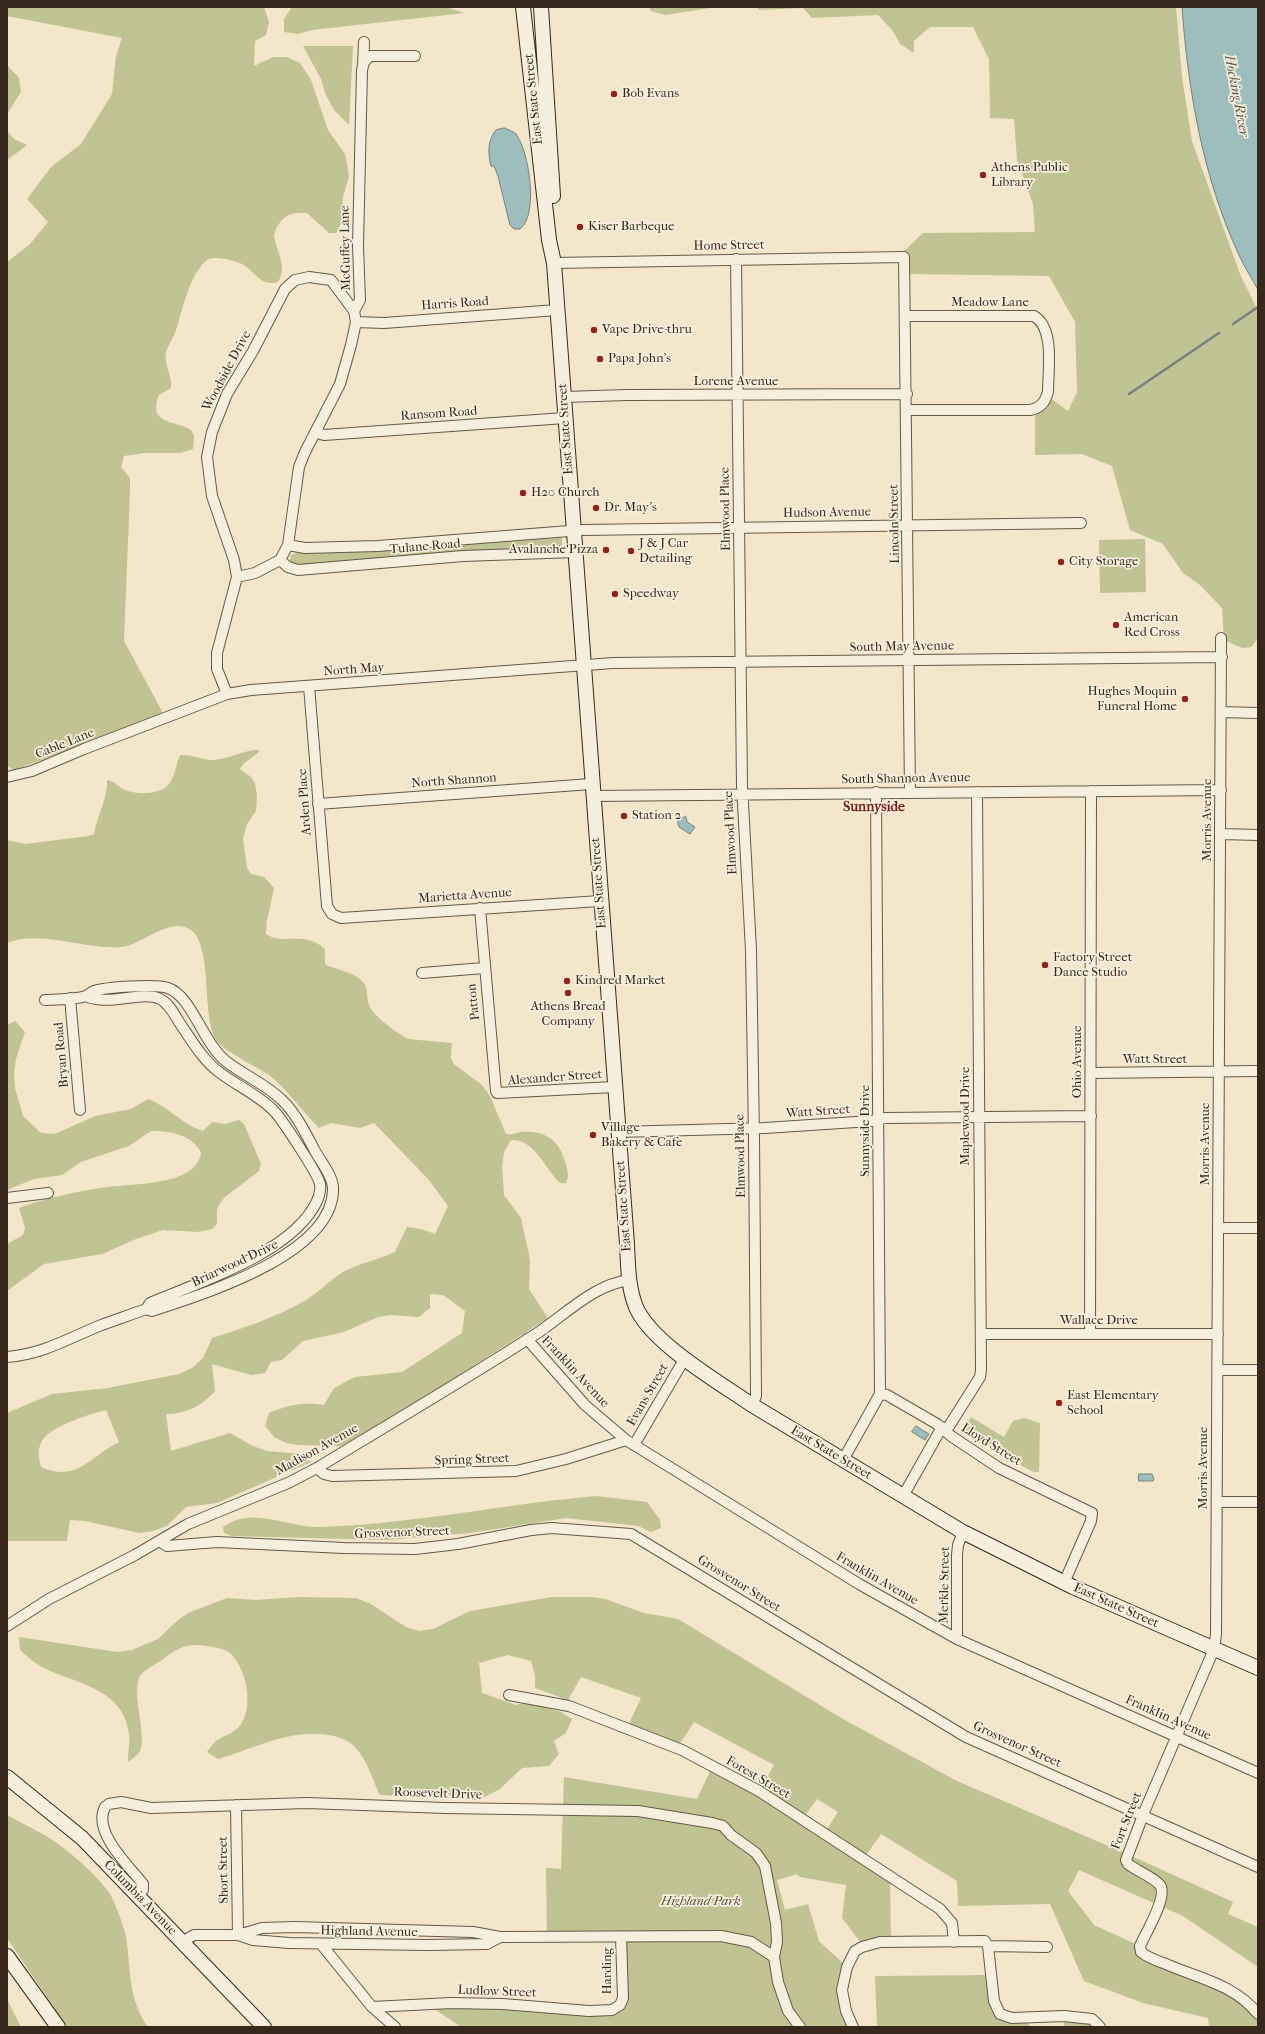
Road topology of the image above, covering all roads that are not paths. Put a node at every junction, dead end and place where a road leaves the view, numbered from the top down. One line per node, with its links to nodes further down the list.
1 (523, 7): 8 (main road, East State Street)
2 (541, 7): 8 (main road, East State Street)
3 (364, 42): 5 (street, McGuffey Lane)
4 (415, 56): 5 (street)
5 (362, 70): 10 (street, McGuffey Lane)
6 (904, 257): 7 (street, Home Street); 11 (street, Lincoln Street)
7 (736, 259): 8 (street, Home Street); 13 (street, Elmwood Place)
8 (554, 262): 9 (main road, East State Street)
9 (557, 310): 12 (street, Harris Road); 15 (main road, East State Street)
10 (354, 312): 12 (street, McGuffey Lane); 26 (street, Woodside Drive)
11 (906, 316): 14 (street, Lincoln Street); 16 (street, Meadow Lane)
12 (356, 322): 18 (street, McGuffey Lane)
13 (738, 394): 14 (street, Lorene Avenue); 15 (street, Lorene Avenue); 21 (street, Elmwood Place)
14 (907, 394): 16 (street, Lincoln Street)
15 (564, 397): 17 (main road, East State Street)
16 (907, 410): 20 (street, Lincoln Street)
17 (565, 418): 18 (street, Ransom Road); 22 (main road, East State Street)
18 (315, 432): 23 (street, McGuffey Lane)
19 (1082, 523): 20 (street, Hudson Avenue)
20 (908, 525): 21 (street, Hudson Avenue); 29 (street, Lincoln Street)
21 (740, 528): 22 (street, Hudson Avenue); 30 (street, Elmwood Place)
22 (574, 531): 23 (street, Tulane Road); 24 (main road, East State Street)
23 (288, 545): 25 (street)
24 (575, 552): 25 (street, Tulane Road); 31 (main road, East State Street)
25 (280, 560): 26 (street)
26 (237, 577): 33 (street, Woodside Drive)
27 (1221, 638): 28 (street, Morris Avenue)
28 (1222, 657): 29 (street, South May Avenue); 34 (street, Morris Avenue)
29 (910, 660): 30 (street, South May Avenue); 42 (street, Lincoln Street)
30 (741, 661): 31 (street, South May Avenue); 44 (street, Elmwood Place)
31 (583, 665): 32 (street, North May); 38 (main road, East State Street)
32 (309, 686): 33 (street, North May); 45 (street, Arden Place)
33 (227, 694): 36 (street, North May)
34 (1221, 712): 35 (street); 39 (street, Morris Avenue)
35 (1258, 712)
36 (133, 732): 37 (street, Cable Lane)
37 (7, 777)
38 (592, 790): 44 (street, South Shannon Avenue); 45 (street, North Shannon); 48 (main road, East State Street)
39 (1221, 790): 40 (street, South Shannon Avenue); 46 (street, Morris Avenue)
40 (1091, 791): 43 (street, South Shannon Avenue); 58 (street, Ohio Avenue)
41 (876, 792): 42 (street, South Shannon Avenue); 44 (street, South Shannon Avenue); 64 (street, Sunnyside Drive)
42 (910, 792): 43 (street, South Shannon Avenue)
43 (977, 792): 63 (street, Maplewood Drive)
44 (742, 794): 65 (street, Elmwood Place)
45 (318, 804): 50 (street, Arden Place)
46 (1221, 834): 47 (street); 57 (street, Morris Avenue)
47 (1258, 835)
48 (600, 901): 49 (street, Marietta Avenue); 59 (main road, East State Street)
49 (480, 908): 50 (street, Marietta Avenue); 51 (street, Patton)
50 (332, 914)
51 (484, 968): 52 (street); 60 (street, Patton)
52 (422, 974)
53 (86, 996): 54 (street, Briarwood Drive); 72 (street, Briarwood Drive); 72 (street, Briarwood Drive)
54 (70, 998): 55 (street, Briarwood Drive); 61 (street, Bryan Road)
55 (45, 1000)
56 (1258, 1071): 57 (street, Watt Street)
57 (1219, 1072): 58 (street, Watt Street); 69 (street, Morris Avenue)
58 (1091, 1073): 62 (street, Ohio Avenue)
59 (614, 1087): 60 (street, Alexander Street); 66 (main road, East State Street)
60 (497, 1093)
61 (80, 1110)
62 (1090, 1116): 63 (street, Watt Street); 74 (street, Ohio Avenue)
63 (979, 1117): 64 (street, Watt Street); 73 (street, Maplewood Drive)
64 (879, 1119): 65 (street, Watt Street); 81 (street, Sunnyside Drive)
65 (754, 1129): 66 (street, Watt Street); 82 (street, Elmwood Place)
66 (618, 1132): 71 (main road, East State Street)
67 (48, 1192): 68 (street)
68 (7, 1198)
69 (1218, 1228): 70 (street); 75 (street, Morris Avenue)
70 (1258, 1228)
71 (630, 1280): 76 (street, Madison Avenue); 78 (main road, East State Street)
72 (146, 1309): 77 (street, Briarwood Drive)
73 (981, 1334): 74 (street, Wallace Drive); 83 (street, Maplewood Drive)
74 (1090, 1334): 75 (street, Wallace Drive)
75 (1218, 1334): 79 (street, Morris Avenue)
76 (527, 1339): 84 (street, Franklin Avenue); 86 (street, Madison Avenue)
77 (7, 1357)
78 (685, 1358): 82 (main road, East State Street); 84 (street, Evans Street)
79 (1218, 1370): 80 (street); 88 (street, Morris Avenue)
80 (1258, 1370)
81 (880, 1394): 83 (street, Lloyd Street); 85 (street, Sunnyside Drive)
82 (752, 1405): 85 (main road, East State Street)
83 (944, 1429): 87 (street, Maplewood Drive); 92 (street, Lloyd Street)
84 (630, 1443): 86 (street, Spring Street); 94 (street, Franklin Avenue)
85 (843, 1460): 87 (main road, East State Street)
86 (317, 1468): 91 (street, Madison Avenue)
87 (902, 1496): 90 (main road, East State Street)
88 (1217, 1502): 89 (street); 95 (street, Morris Avenue)
89 (1258, 1502)
90 (963, 1532): 92 (main road, East State Street); 94 (street, Merkle Street)
91 (159, 1541): 93 (street, Madison Avenue); 102 (street, Grosvenor Street)
92 (1064, 1583): 95 (main road, East State Street)
93 (7, 1626)
94 (957, 1639): 98 (street, Franklin Avenue)
95 (1214, 1650): 96 (main road, East State Street); 98 (street, Fort Street)
96 (1258, 1668)
97 (509, 1695): 109 (street, Forest Street)
98 (1177, 1737): 99 (street, Franklin Avenue); 102 (street, Fort Street)
99 (1258, 1773)
100 (7, 1777): 104 (main road, Columbia Avenue)
101 (236, 1805): 104 (street, Roosevelt Drive); 105 (street, Short Street); 114 (street, Roosevelt Drive)
102 (1143, 1816): 103 (street, Grosvenor Street); 118 (street, Fort Street)
103 (1258, 1867)
104 (138, 1896): 108 (main road, Columbia Avenue)
105 (238, 1935): 106 (street, Highland Avenue); 108 (street, Highland Avenue); 110 (street, Highland Avenue)
106 (500, 1937): 107 (street, Highland Avenue); 110 (street, Highland Avenue)
107 (621, 1937): 114 (street, Highland Avenue); 115 (street, Harding)
108 (182, 1942): 121 (main road, Columbia Avenue)
109 (954, 1942): 111 (street); 124 (street)
110 (322, 1944): 117 (street)
111 (988, 1946): 112 (street); 125 (street)
112 (1047, 1947)
113 (7, 1956): 116 (main road)
114 (774, 1958): 123 (street, Roosevelt Drive)
115 (620, 2005): 117 (street, Ludlow Street)
116 (44, 2007): 119 (main road); 120 (main road)
117 (372, 2007): 122 (street)
118 (1258, 2014)
119 (53, 2027)
120 (58, 2027)
121 (264, 2027)
122 (395, 2027)
123 (800, 2027)
124 (853, 2027)
125 (1100, 2027)

